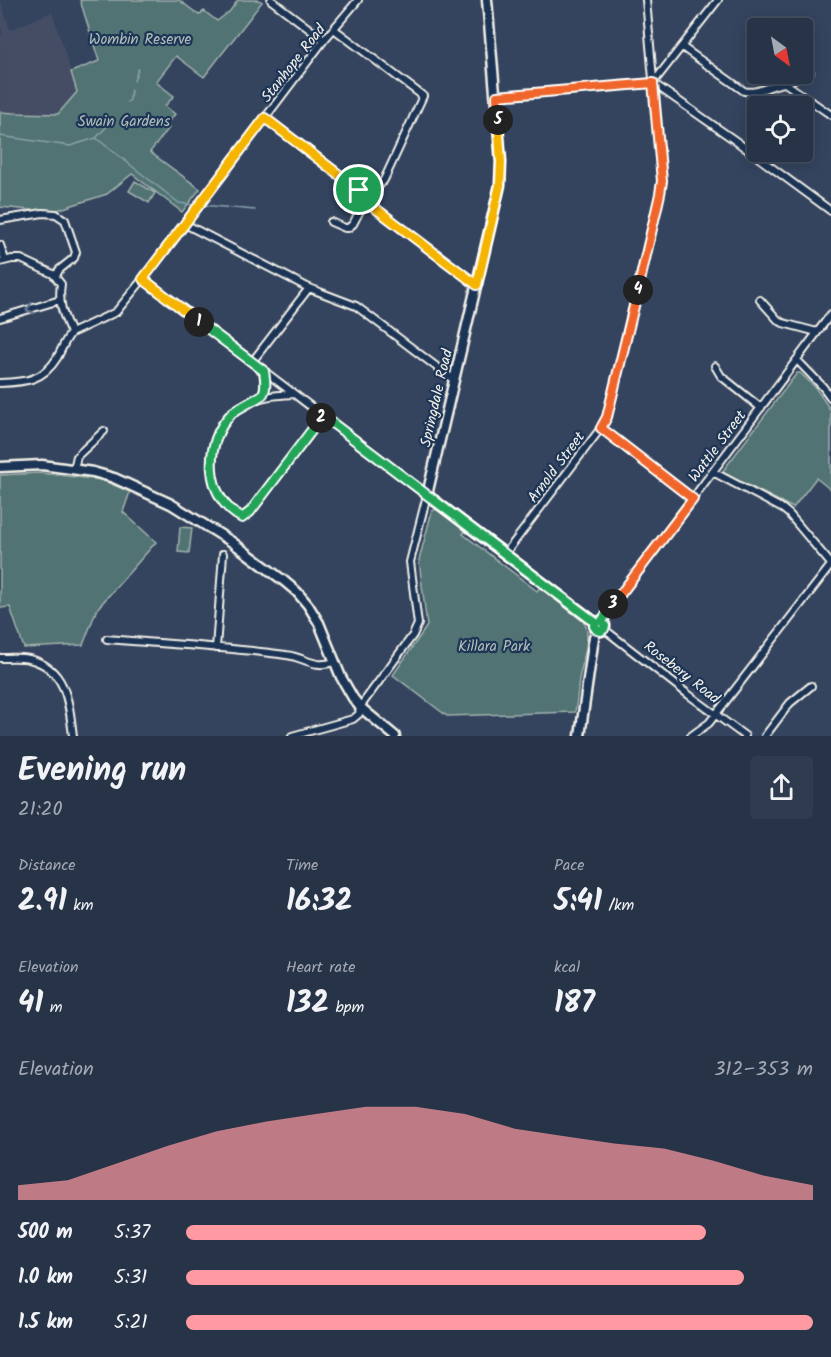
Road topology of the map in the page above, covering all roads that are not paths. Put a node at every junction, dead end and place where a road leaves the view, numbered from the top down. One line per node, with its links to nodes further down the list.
1 (271, 0): 7 (street)
2 (358, 0): 6 (street, Stanhope Road)
3 (487, 0): 12 (main road, Springdale Road)
4 (646, 0): 9 (street, Arnold Street)
5 (718, 0): 8 (street)
6 (334, 29): 7 (street, Stanhope Road); 15 (street)
7 (324, 40): 14 (street, Stanhope Road)
8 (682, 47): 9 (street); 10 (street)
9 (653, 83): 12 (street); 16 (street); 43 (street, Arnold Street)
10 (773, 84)
11 (786, 84): 13 (street)
12 (497, 96): 24 (main road, Springdale Road)
13 (831, 115)
14 (265, 118): 15 (street); 19 (street, Stanhope Road)
15 (368, 200): 18 (street); 24 (street)
16 (831, 211)
17 (0, 220): 22 (street)
18 (331, 222)
19 (185, 224): 23 (street, Stanhope Road); 25 (street)
20 (0, 245): 21 (street)
21 (2, 261): 22 (street)
22 (56, 276): 26 (street)
23 (143, 279): 31 (street, Stanhope Road); 33 (street, Rosebery Road)
24 (477, 285): 36 (main road, Springdale Road)
25 (309, 288): 33 (street); 36 (street)
26 (60, 300): 29 (street, one-way to 29); 31 (street)
27 (760, 300): 30 (street)
28 (831, 314): 30 (street, Wattle Street)
29 (0, 318)
30 (817, 332): 32 (street, Wattle Street)
31 (71, 333): 37 (street)
32 (797, 360): 40 (street); 41 (street, Wattle Street)
33 (252, 362): 35 (street, Rosebery Road)
34 (715, 366): 41 (street)
35 (264, 371): 38 (street, Rosebery Road); 39 (street)
36 (454, 380): 48 (main road, Springdale Road)
37 (0, 383)
38 (295, 394): 39 (street); 42 (street, Rosebery Road)
39 (258, 398): 42 (street)
40 (831, 398)
41 (761, 408): 47 (street, Wattle Street)
42 (323, 416): 48 (street, Rosebery Road)
43 (601, 428): 49 (street); 51 (street, Arnold Street)
44 (104, 431): 46 (street)
45 (0, 466): 46 (main road)
46 (74, 469): 57 (main road)
47 (712, 472): 49 (street, Wattle Street); 52 (street)
48 (427, 495): 51 (main road, Rosebery Road); 59 (street, Springdale Road)
49 (693, 499): 53 (street, Wattle Street)
50 (223, 554): 55 (street)
51 (505, 554): 53 (main road, Rosebery Road)
52 (831, 565): 60 (street)
53 (600, 626): 60 (street, Rosebery Road); 64 (main road)
54 (107, 639): 55 (street)
55 (216, 648): 57 (street)
56 (0, 658): 61 (street)
57 (334, 662): 59 (main road)
58 (811, 686): 67 (street)
59 (360, 707): 62 (street, Springdale Road); 63 (main road)
60 (715, 715): 65 (street); 66 (street, Rosebery Road)
61 (73, 736)
62 (292, 736)
63 (395, 736)
64 (580, 736)
65 (691, 736)
66 (745, 736)
67 (765, 736)

